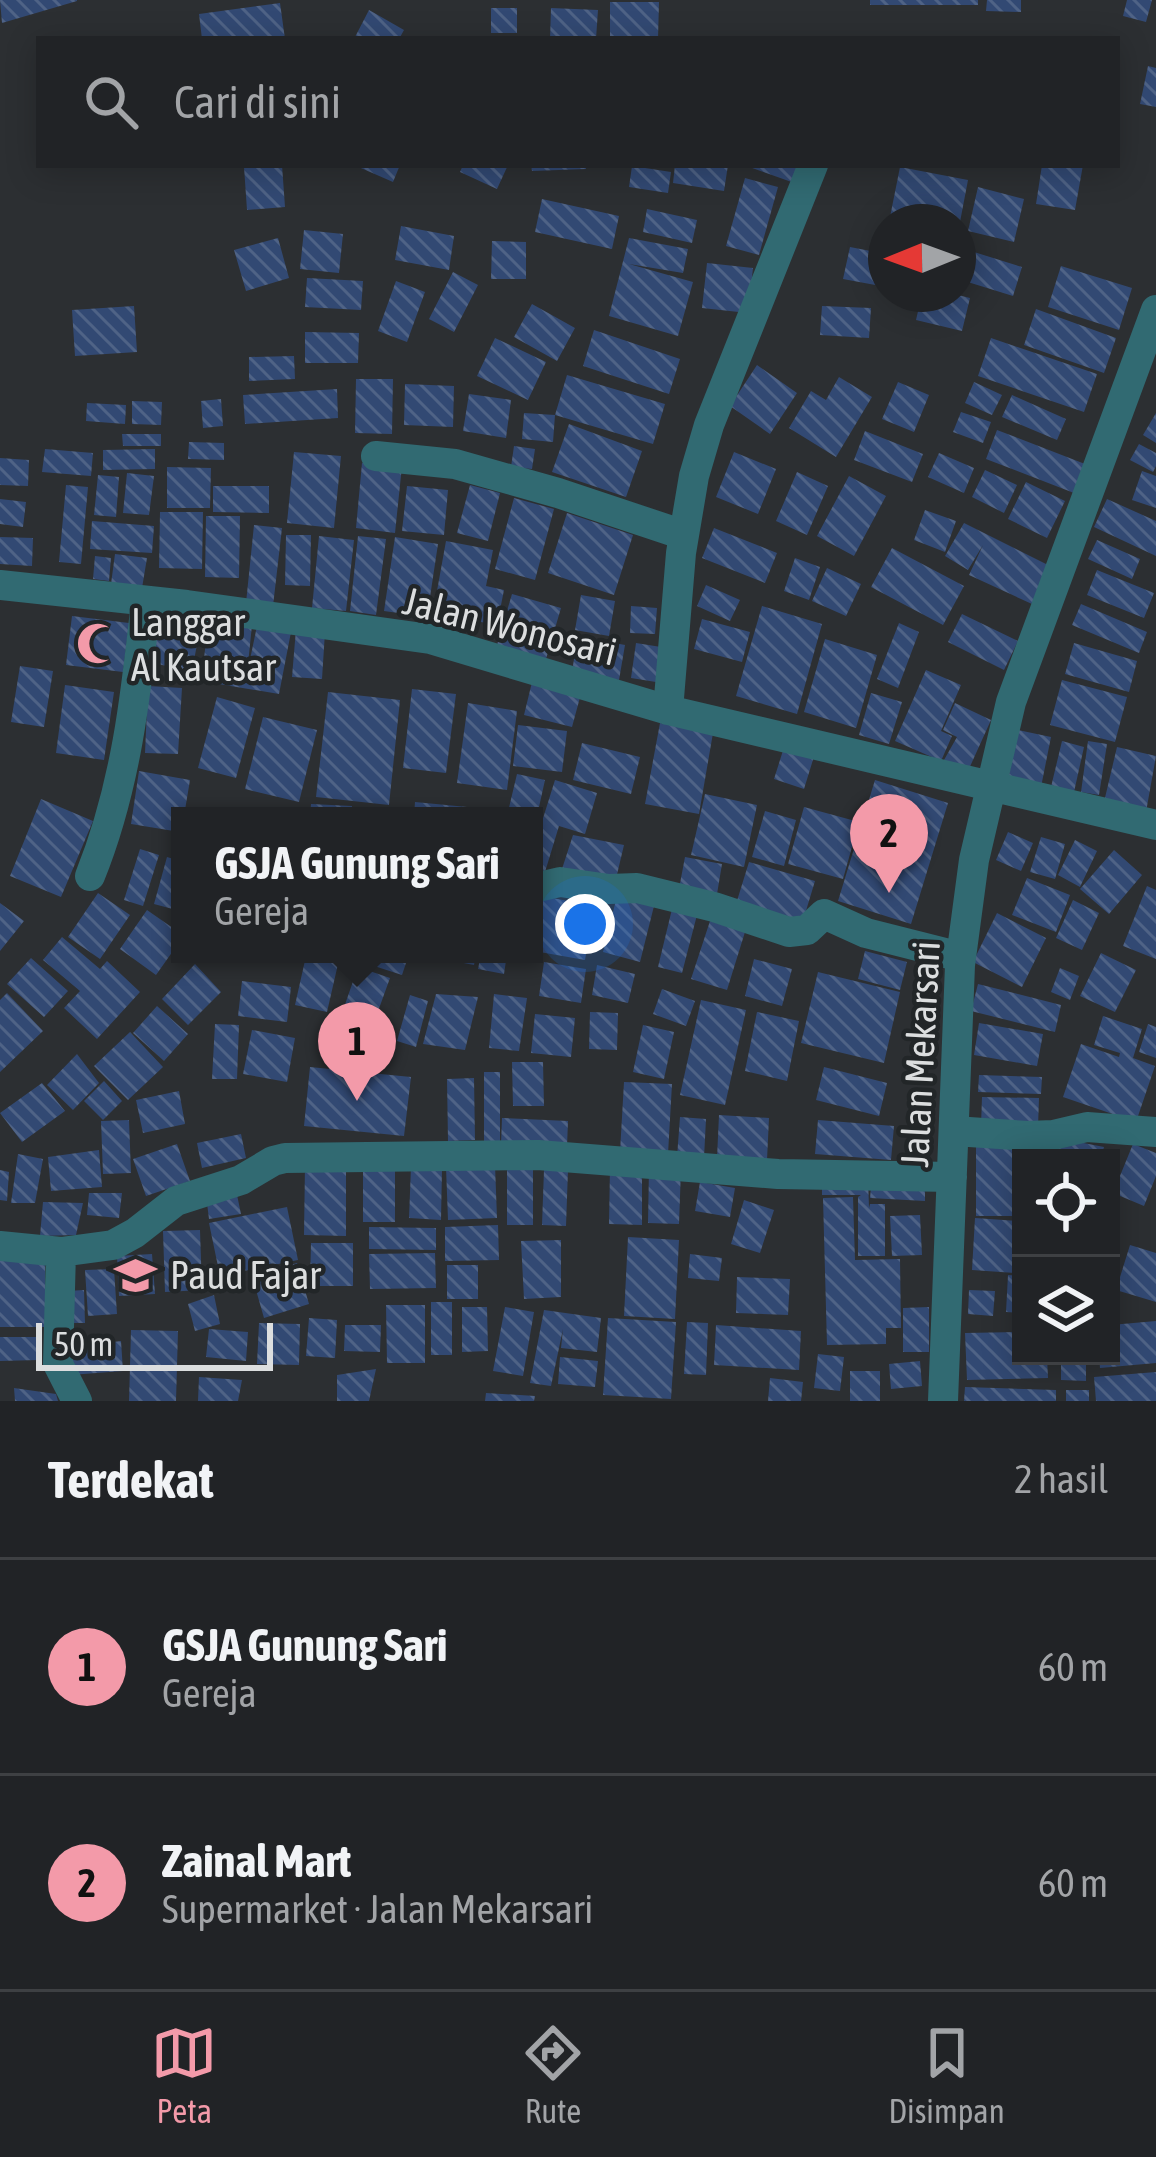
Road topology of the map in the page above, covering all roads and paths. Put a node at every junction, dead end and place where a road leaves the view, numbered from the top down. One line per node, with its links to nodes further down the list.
1 (812, 168): 4 (street)
2 (1156, 310): 8 (street, Jalan Mekarsari)
3 (376, 456): 4 (street)
4 (684, 535): 7 (street)
5 (0, 585): 6 (street, Jalan Wonosari)
6 (146, 601): 7 (street, Jalan Wonosari); 10 (street)
7 (668, 710): 8 (street, Jalan Wonosari)
8 (993, 788): 9 (street, Jalan Wonosari); 12 (street, Jalan Mekarsari)
9 (1156, 825)
10 (90, 876)
11 (543, 886): 12 (street)
12 (962, 957): 13 (street, Jalan Mekarsari)
13 (954, 1131): 14 (street); 15 (street, Jalan Mekarsari)
14 (1156, 1132)
15 (952, 1177): 17 (street); 19 (street, Jalan Mekarsari)
16 (0, 1246): 17 (street)
17 (61, 1252): 18 (street)
18 (77, 1401)
19 (943, 1401)

